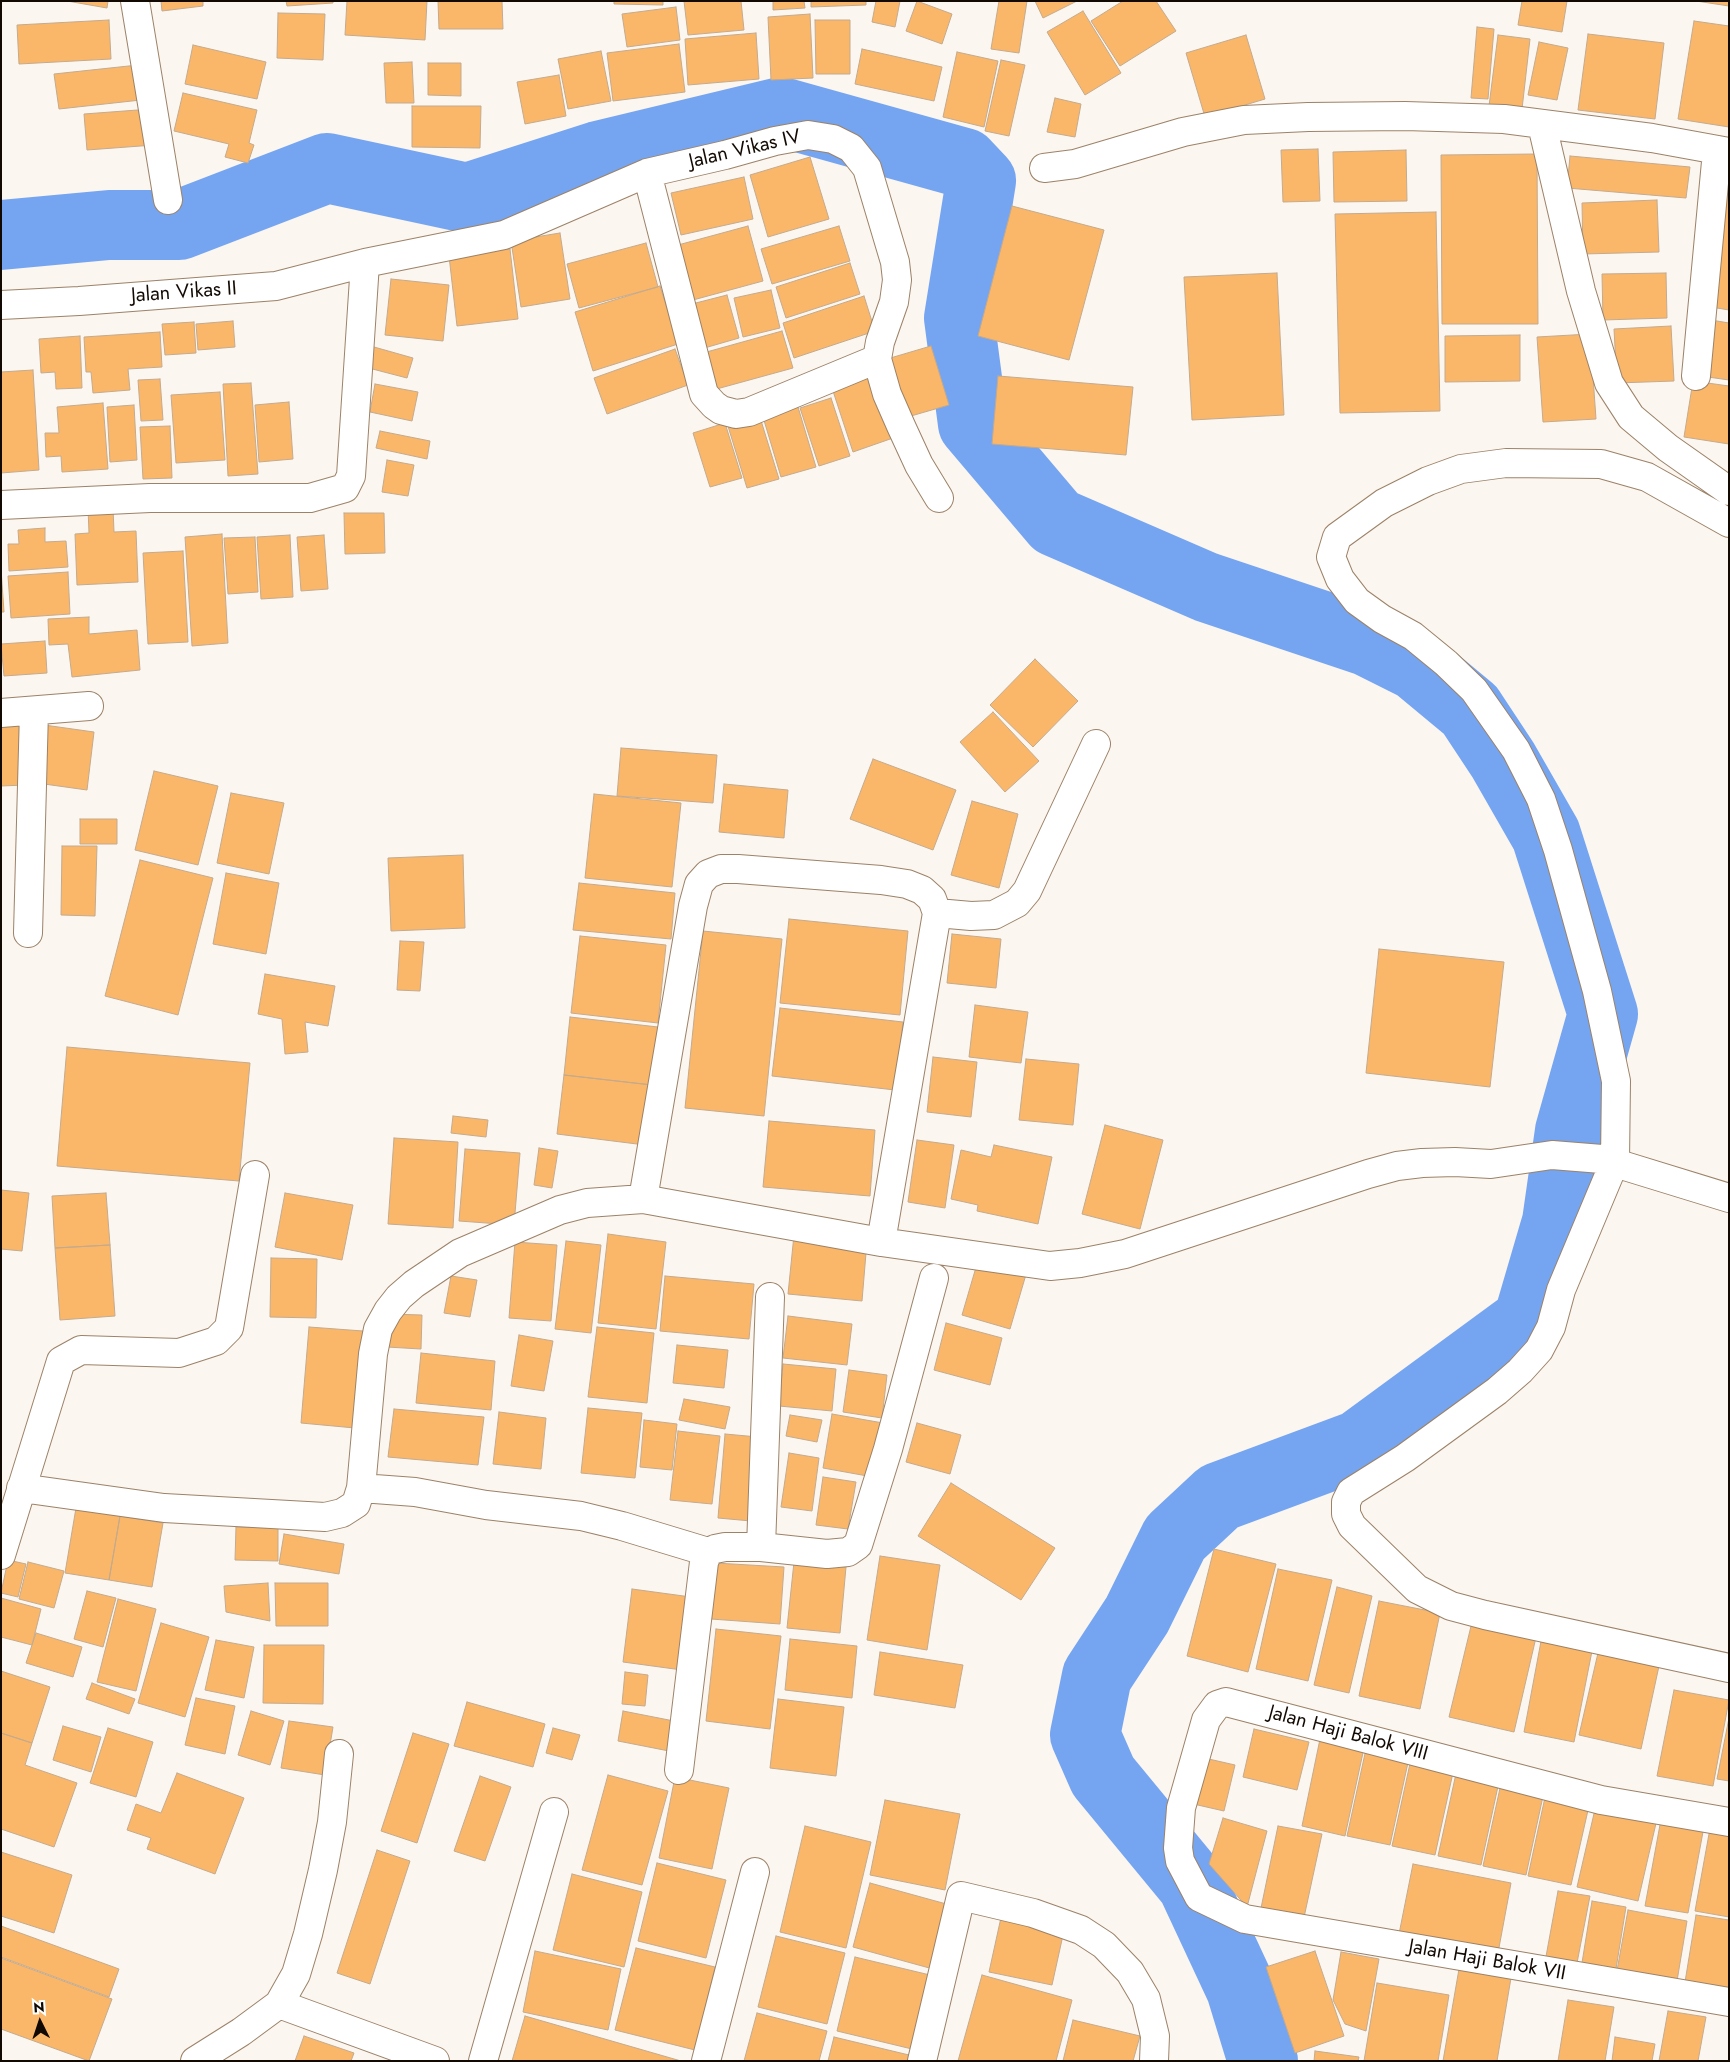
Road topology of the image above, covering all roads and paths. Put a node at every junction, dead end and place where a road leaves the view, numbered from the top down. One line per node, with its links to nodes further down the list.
1 (135, 1): 6 (street)
2 (1542, 125): 3 (street); 4 (street); 11 (street)
3 (1723, 151): 10 (street)
4 (1044, 168)
5 (647, 173): 7 (street, Jalan Vikas IV); 9 (street); 9 (street, Jalan Vikas IV)
6 (168, 200)
7 (365, 263): 8 (street, Jalan Vikas II); 13 (street)
8 (1, 305)
9 (877, 359): 12 (street, Jalan Vikas IV)
10 (1696, 376)
11 (1729, 491)
12 (939, 498)
13 (1, 505)
14 (1729, 523): 21 (street)
15 (89, 706): 16 (street)
16 (34, 711): 17 (street); 20 (street)
17 (1, 713)
18 (1096, 744): 19 (street)
19 (937, 913): 24 (street); 25 (street)
20 (28, 933)
21 (1609, 1160): 23 (street); 25 (street); 33 (street)
22 (254, 1175): 28 (street)
23 (1729, 1198)
24 (643, 1199): 25 (street); 29 (street)
25 (881, 1242)
26 (934, 1278): 30 (street)
27 (770, 1297): 30 (street)
28 (21, 1488): 29 (street); 32 (street)
29 (361, 1488): 31 (street)
30 (762, 1547): 31 (street)
31 (708, 1552): 35 (street)
32 (1, 1554)
33 (1729, 1668)
34 (339, 1754): 41 (street)
35 (679, 1770)
36 (554, 1812): 44 (street)
37 (1729, 1822): 39 (street, Jalan Haji Balok VIII)
38 (756, 1872): 45 (street)
39 (1245, 1919): 40 (street, Jalan Haji Balok VII)
40 (1729, 2002)
41 (279, 2004): 42 (street); 43 (street)
42 (195, 2061)
43 (435, 2061)
44 (483, 2061)
45 (706, 2061)
46 (922, 2061): 47 (street)
47 (1154, 2061)

